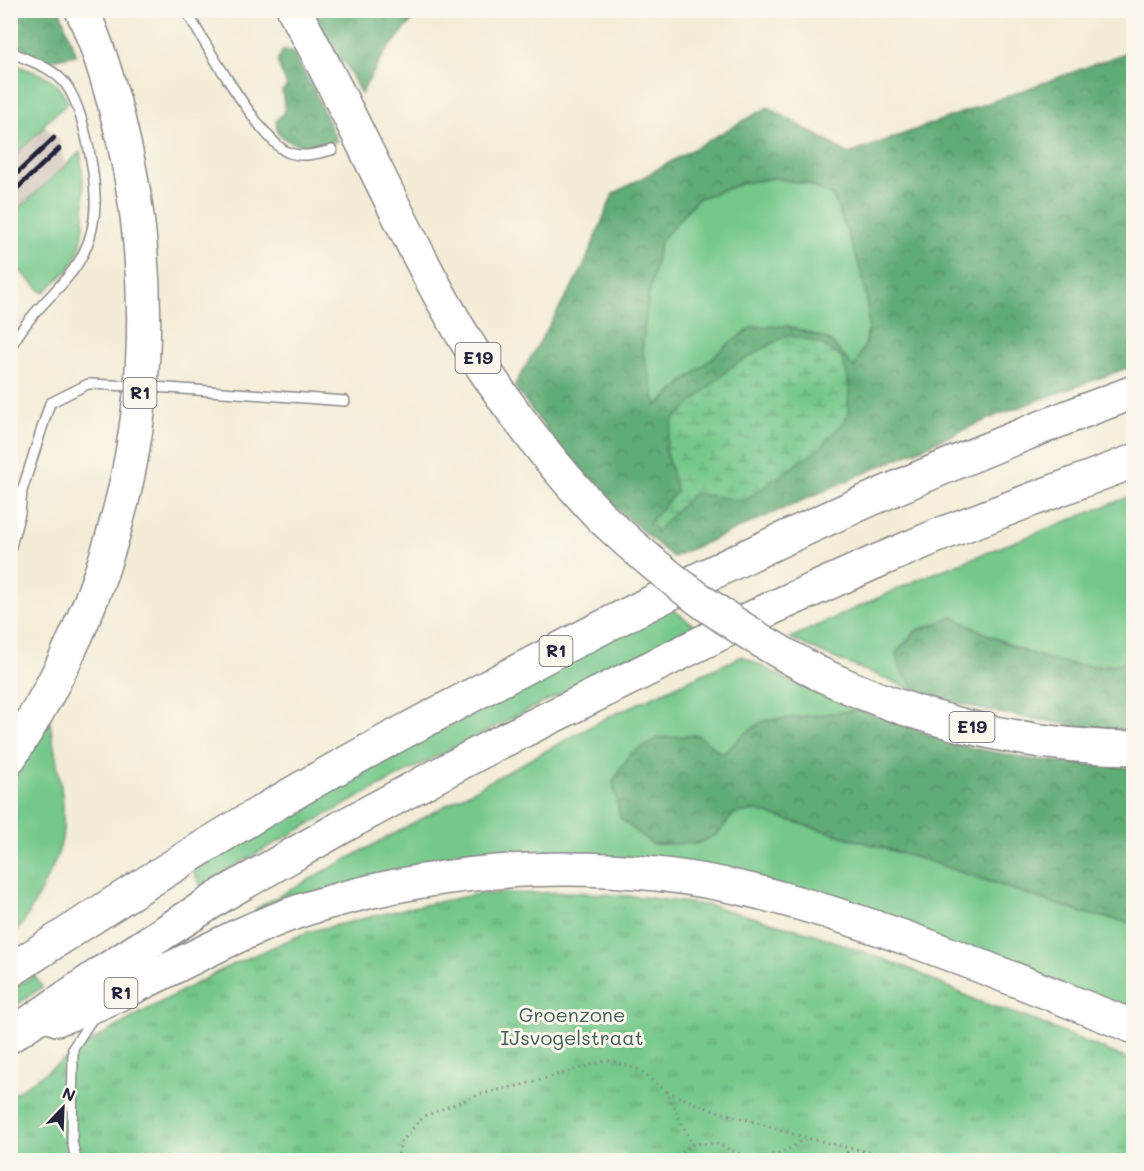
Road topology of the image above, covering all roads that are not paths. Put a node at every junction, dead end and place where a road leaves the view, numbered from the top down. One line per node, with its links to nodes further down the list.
1 (82, 10): 12 (highway, R1)
2 (186, 10): 5 (lane)
3 (294, 10): 11 (highway, E19, bridge)
4 (10, 51): 6 (lane)
5 (332, 150)
6 (10, 346)
7 (1134, 392): 13 (highway, R1)
8 (345, 401): 10 (lane, bridge)
9 (1134, 461): 16 (highway, R1)
10 (10, 550)
11 (1134, 748)
12 (10, 757)
13 (10, 971)
14 (103, 1001): 15 (highway, R1); 16 (highway, R1); 17 (lane)
15 (1134, 1027)
16 (10, 1036)
17 (76, 1161)

